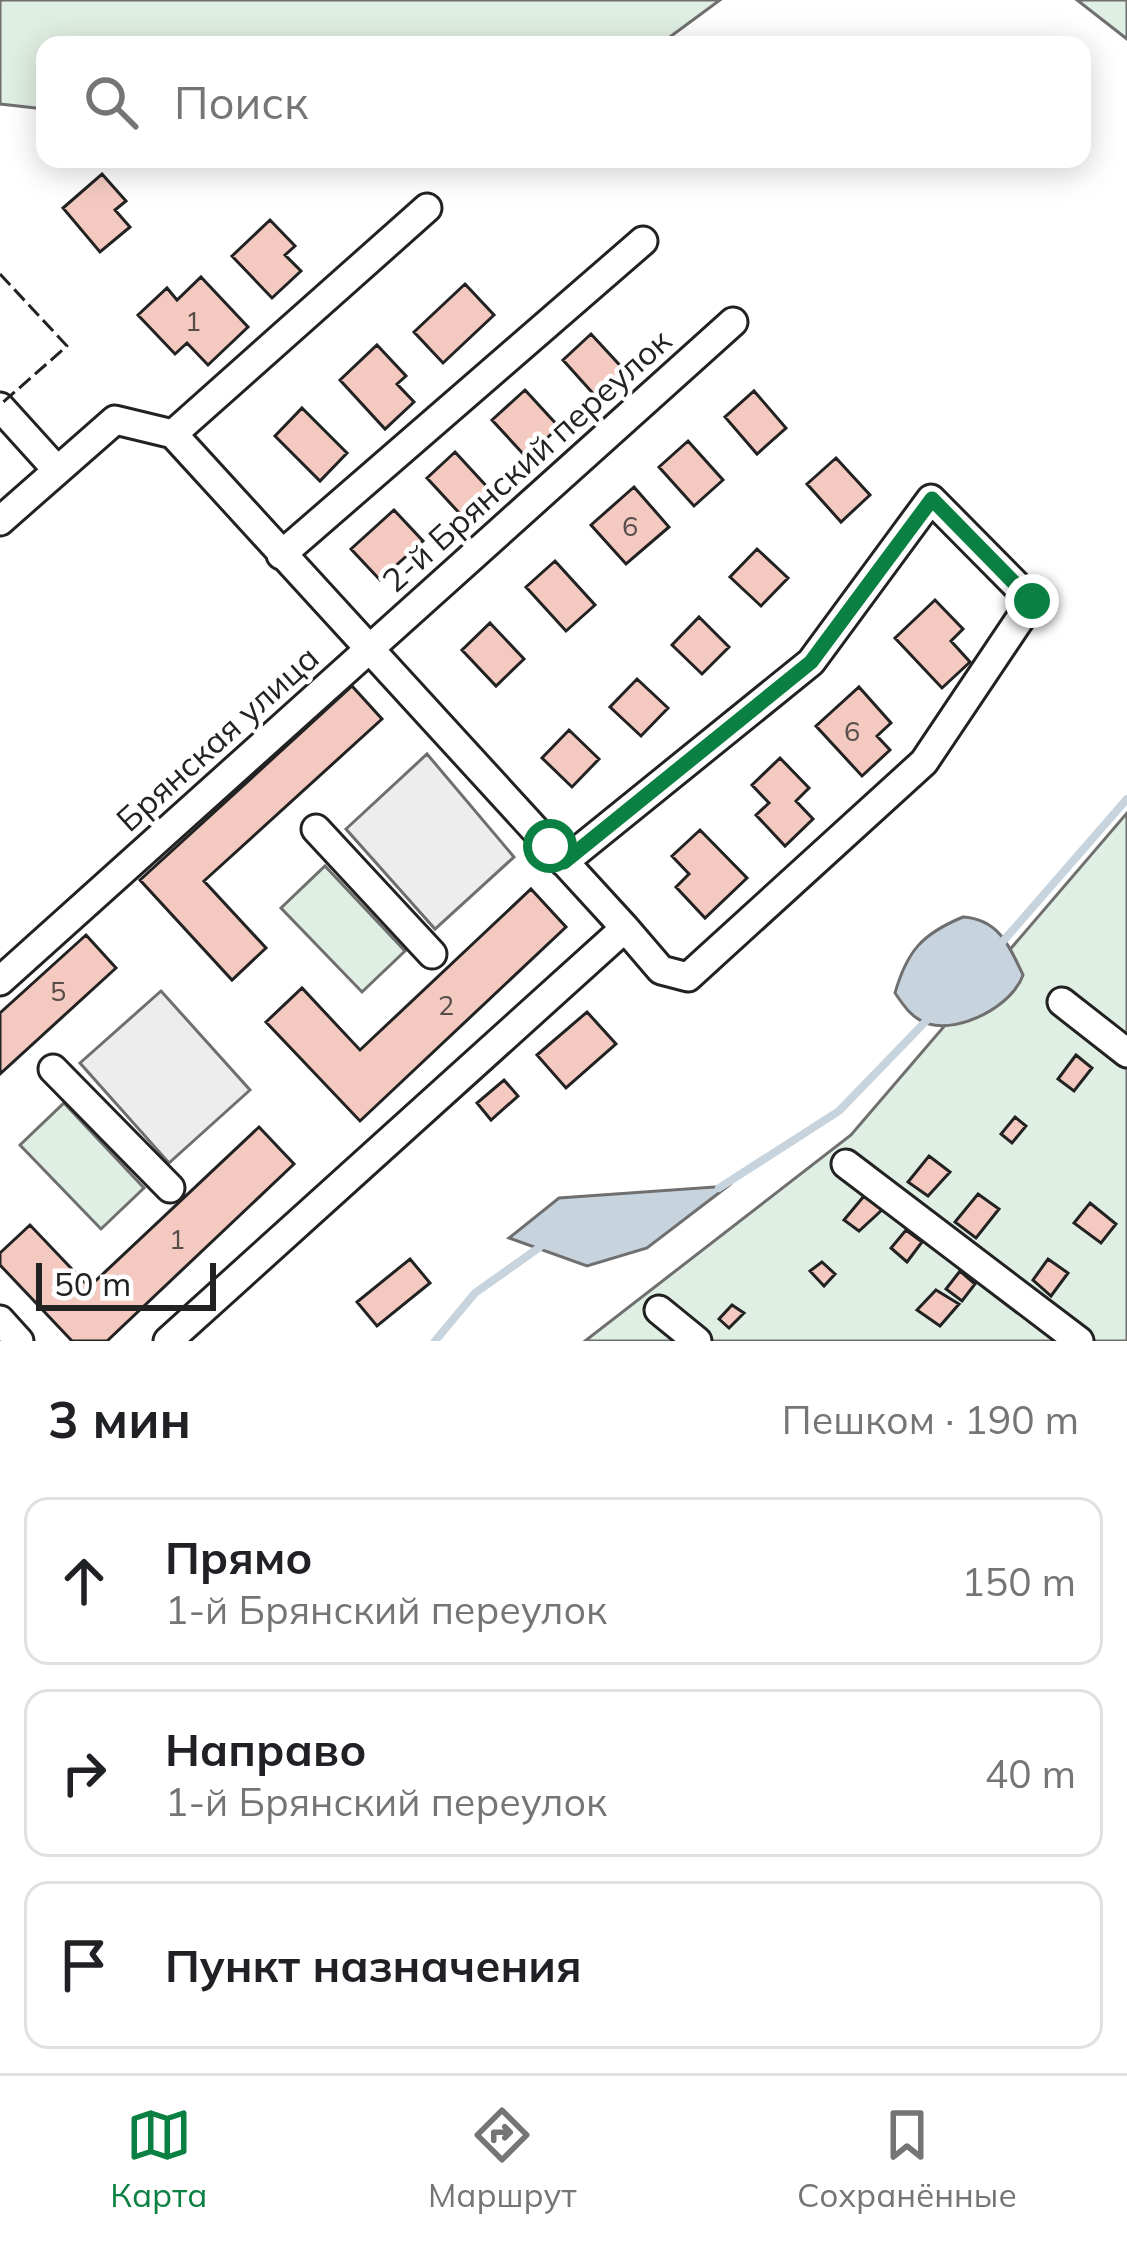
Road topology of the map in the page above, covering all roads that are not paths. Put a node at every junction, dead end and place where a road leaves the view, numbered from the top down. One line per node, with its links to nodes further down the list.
1 (427, 208): 5 (street)
2 (643, 241): 8 (street)
3 (733, 322): 9 (street, 2-й Брянский переулок)
4 (0, 406): 6 (street)
5 (173, 434): 6 (street); 8 (street)
6 (58, 470): 7 (street)
7 (0, 520)
8 (281, 555): 9 (street)
9 (368, 652): 11 (street, Брянская улица); 14 (street, Брянская улица)
10 (316, 829): 13 (street)
11 (564, 862): 12 (street, Брянская улица); 12 (street, Брянская улица)
12 (625, 928): 23 (street)
13 (432, 954)
14 (0, 981)
15 (1062, 1002): 16 (street)
16 (1127, 1053)
17 (53, 1069): 19 (street)
18 (846, 1164): 25 (street)
19 (170, 1188)
20 (659, 1310): 24 (street)
21 (0, 1320): 22 (street)
22 (19, 1341)
23 (167, 1341)
24 (697, 1341)
25 (1079, 1341)

